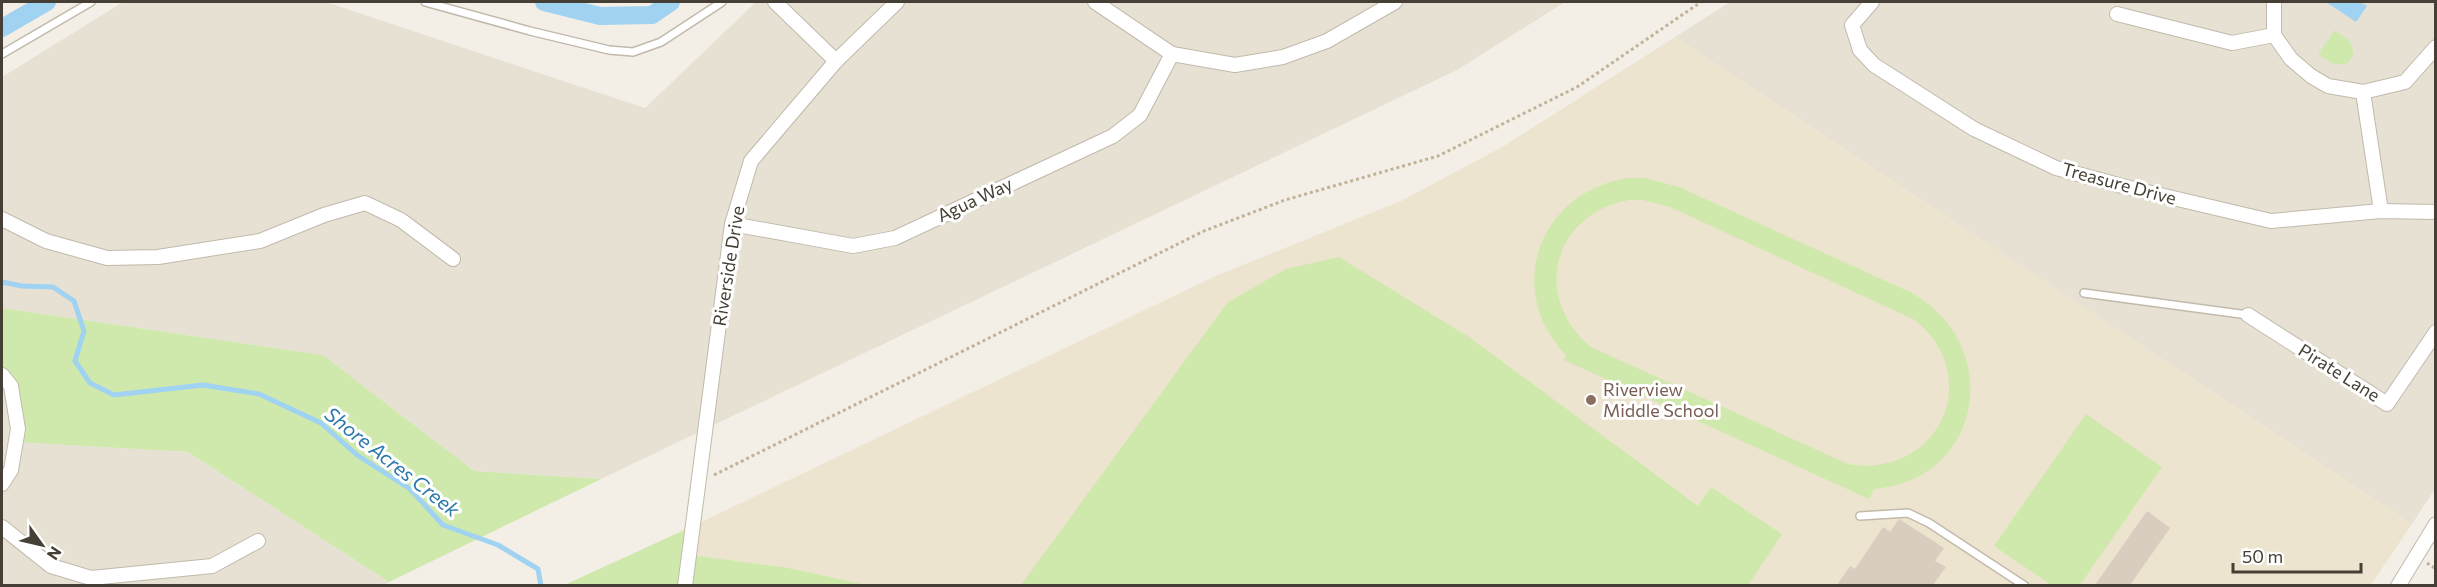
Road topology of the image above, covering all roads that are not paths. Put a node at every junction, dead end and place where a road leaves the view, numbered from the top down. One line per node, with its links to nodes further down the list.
1 (91, 2): 13 (lane)
2 (425, 2): 3 (lane)
3 (722, 2)
4 (775, 2): 15 (street)
5 (897, 2): 15 (street, Riverside Drive)
6 (1095, 2): 14 (street)
7 (1395, 2): 14 (street)
8 (1872, 2): 17 (street, Treasure Drive)
9 (2274, 2): 11 (street)
10 (2117, 15): 11 (street)
11 (2274, 35): 16 (street)
12 (2436, 47): 16 (street)
13 (2, 54)
14 (1172, 54): 20 (street, Agua Way)
15 (836, 61): 20 (street, Riverside Drive)
16 (2363, 92): 17 (street)
17 (2381, 211): 18 (street, Treasure Drive)
18 (2436, 212)
19 (2, 219): 21 (street)
20 (732, 224): 31 (street, Riverside Drive)
21 (453, 259)
22 (2084, 293): 23 (lane)
23 (2247, 315): 24 (street, Pirate Lane)
24 (2436, 332)
25 (2, 375): 26 (street)
26 (2, 484)
27 (1860, 516): 32 (lane)
28 (2436, 524): 33 (street)
29 (2, 527): 30 (street)
30 (258, 541)
31 (685, 585)
32 (2025, 585)
33 (2397, 585)

